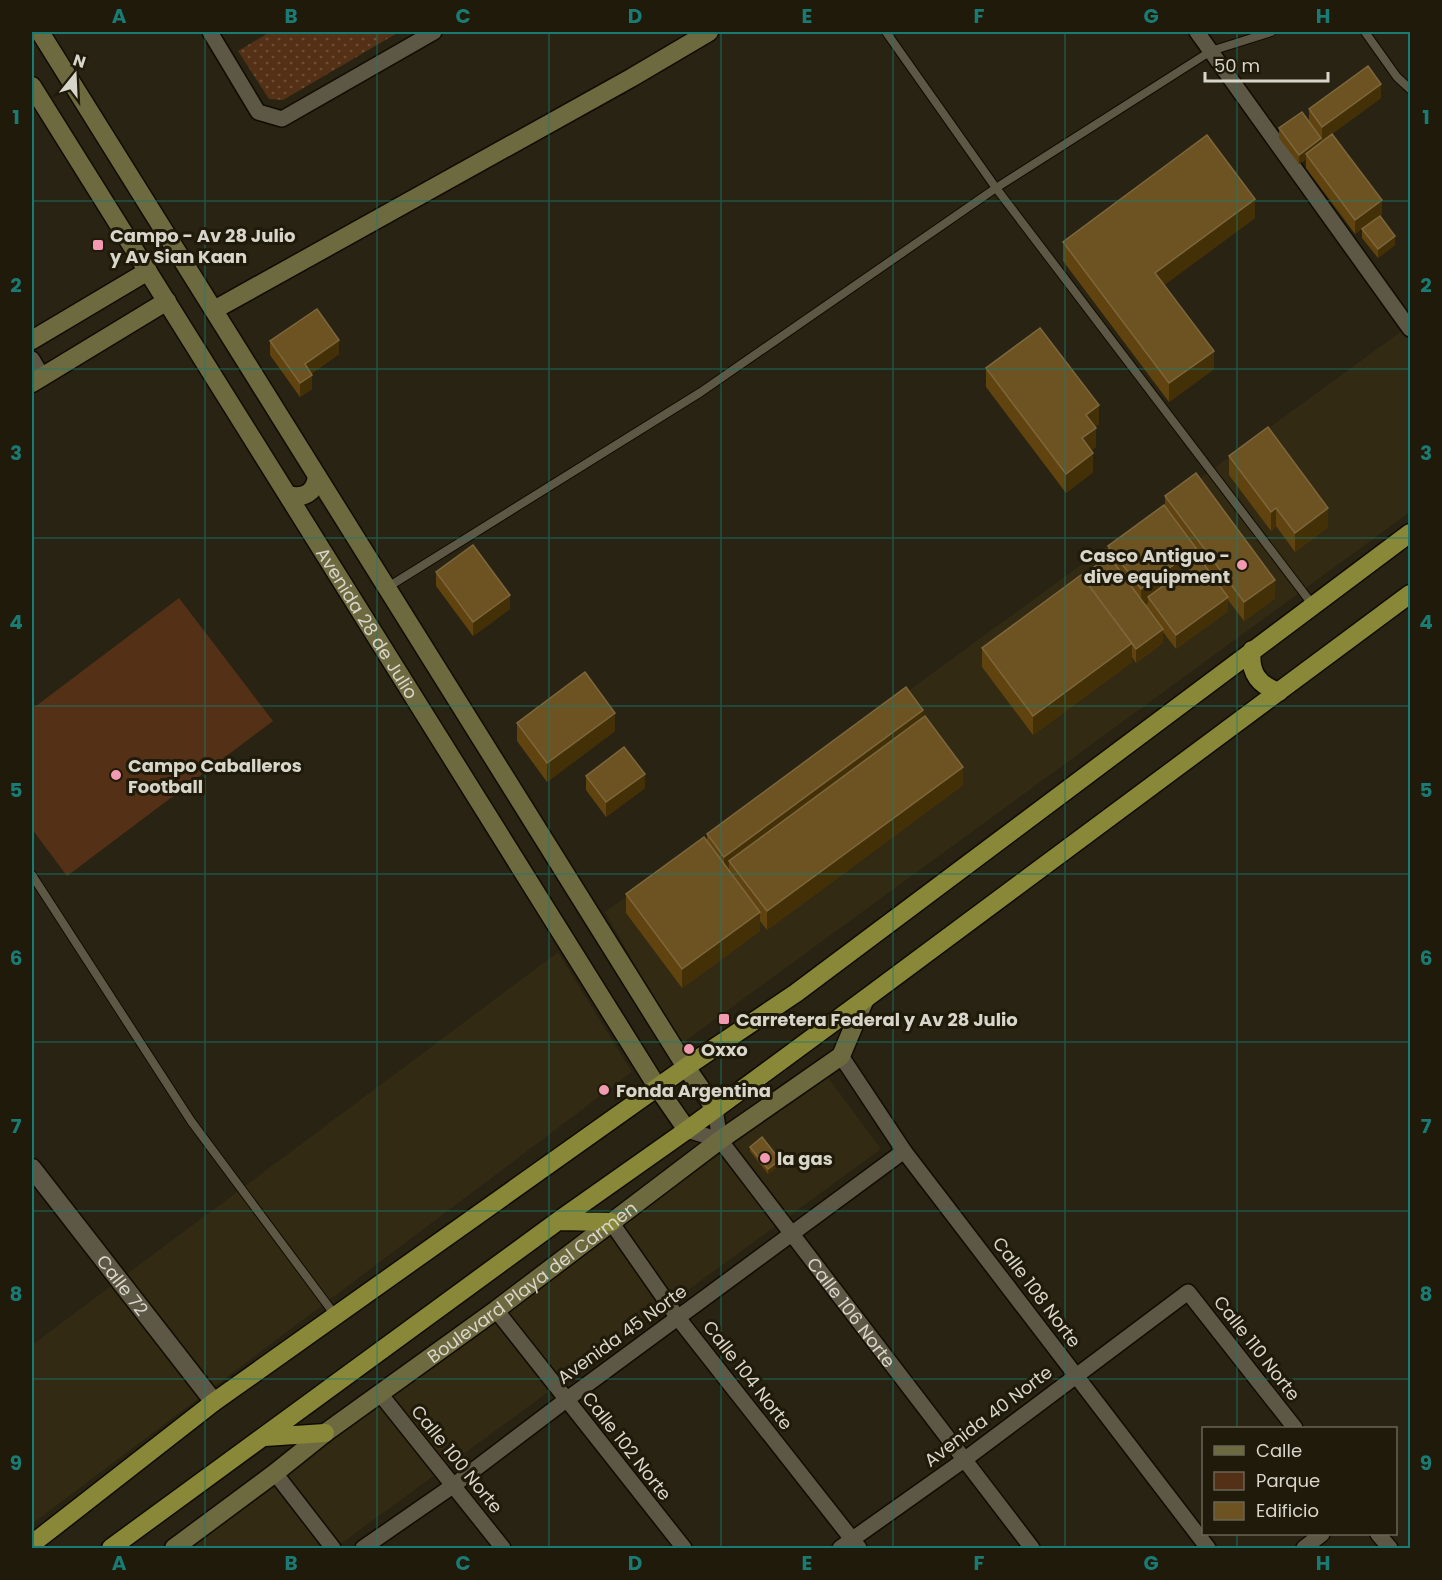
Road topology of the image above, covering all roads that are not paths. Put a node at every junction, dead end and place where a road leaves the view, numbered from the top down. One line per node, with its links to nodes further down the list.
1 (210, 32): 2 (street)
2 (434, 32)
3 (709, 32): 15 (main road)
4 (886, 32): 12 (lane)
5 (1197, 32): 9 (street)
6 (1271, 32): 9 (lane)
7 (1365, 32): 11 (lane)
8 (40, 40): 15 (main road, Avenida 28 de Julio)
9 (1211, 51): 12 (lane); 16 (street)
10 (32, 86): 13 (main road, Avenida 28 de Julio)
11 (1410, 89)
12 (996, 188): 23 (lane); 25 (lane)
13 (148, 272): 14 (main road, Avenida 28 de Julio); 17 (main road)
14 (167, 301): 19 (main road); 21 (main road, Avenida 28 de Julio)
15 (214, 310): 20 (main road, Avenida 28 de Julio)
16 (1410, 329)
17 (32, 340)
18 (32, 359): 19 (street)
19 (37, 380)
20 (317, 476): 21 (main road); 23 (main road, Avenida 28 de Julio)
21 (288, 495): 32 (main road, Avenida 28 de Julio)
22 (1410, 532): 25 (highway)
23 (386, 588): 31 (main road, Avenida 28 de Julio)
24 (1410, 594): 27 (highway)
25 (1312, 604): 26 (highway)
26 (1252, 650): 27 (highway); 31 (highway)
27 (1279, 692): 29 (highway)
28 (32, 874): 43 (lane)
29 (865, 999): 30 (main road); 33 (highway)
30 (841, 1056): 35 (main road, Boulevard Playa del Carmen); 36 (street, Calle 108 Norte)
31 (686, 1067): 32 (highway); 33 (main road, Calle 106 Norte)
32 (658, 1088): 34 (main road, Avenida 28 de Julio); 43 (highway)
33 (715, 1109): 34 (highway); 35 (street, Calle 106 Norte)
34 (687, 1130): 35 (street); 38 (highway)
35 (720, 1140): 39 (main road, Boulevard Playa del Carmen); 40 (street, Calle 106 Norte)
36 (904, 1151): 40 (street, Avenida 45 Norte); 45 (street, Calle 108 Norte)
37 (32, 1168): 48 (street, Calle 72)
38 (558, 1221): 39 (highway); 51 (highway)
39 (611, 1222): 42 (main road, Boulevard Playa del Carmen); 44 (street, Calle 104 Norte)
40 (792, 1234): 44 (street, Avenida 45 Norte); 52 (street, Calle 106 Norte)
41 (1188, 1292): 45 (street, Avenida 40 Norte); 49 (street, Calle 110 Norte)
42 (496, 1310): 46 (main road, Boulevard Playa del Carmen); 47 (street, Calle 102 Norte)
43 (336, 1316): 48 (highway)
44 (678, 1318): 47 (street, Avenida 45 Norte); 58 (street, Calle 104 Norte)
45 (1076, 1375): 52 (street, Avenida 40 Norte); 66 (street, Calle 108 Norte)
46 (381, 1395): 50 (main road, Boulevard Playa del Carmen); 54 (street, Calle 100 Norte)
47 (566, 1400): 54 (street, Avenida 45 Norte); 64 (street, Calle 102 Norte)
48 (214, 1402): 57 (highway)
49 (1294, 1427)
50 (325, 1433): 51 (highway); 53 (main road, Boulevard Playa del Carmen)
51 (265, 1437): 59 (highway)
52 (964, 1460): 58 (street, Avenida 40 Norte); 65 (street, Calle 106 Norte)
53 (275, 1473): 60 (main road, Boulevard Playa del Carmen); 61 (street)
54 (454, 1485): 62 (street, Avenida 45 Norte); 63 (street, Calle 100 Norte)
55 (1320, 1535): 67 (street)
56 (1380, 1535): 68 (street)
57 (32, 1544)
58 (850, 1545)
59 (111, 1548)
60 (174, 1548)
61 (333, 1548)
62 (363, 1548)
63 (504, 1548)
64 (684, 1548)
65 (1032, 1548)
66 (1208, 1548)
67 (1304, 1548)
68 (1390, 1548)

